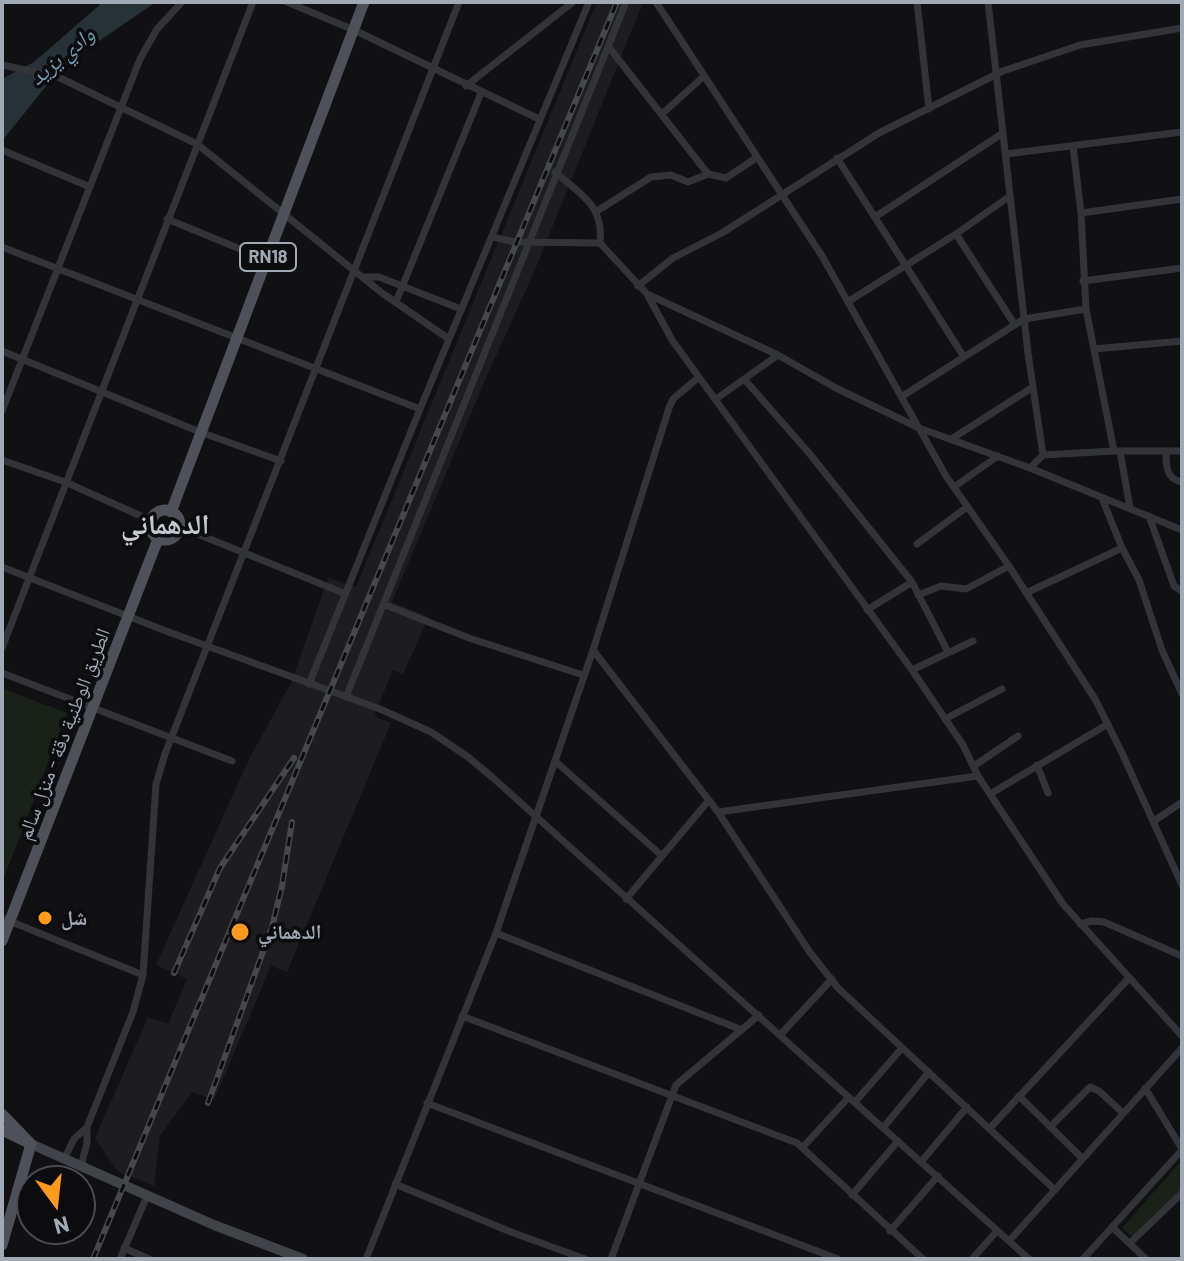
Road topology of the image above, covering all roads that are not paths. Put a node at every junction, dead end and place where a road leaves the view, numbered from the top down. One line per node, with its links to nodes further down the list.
1 (182, 2): 21 (street)
2 (253, 2): 27 (street)
3 (287, 2): 13 (street)
4 (364, 2): 13 (main road, RN18)
5 (459, 2): 16 (street)
6 (573, 2): 19 (street)
7 (589, 2): 24 (street)
8 (626, 2): 14 (street)
9 (656, 2): 18 (street)
10 (917, 2): 22 (street)
11 (988, 2): 17 (street)
12 (1182, 28): 17 (street)
13 (354, 30): 16 (street); 41 (main road, RN18)
14 (608, 46): 23 (street); 33 (street)
15 (2, 65): 21 (street)
16 (432, 68): 19 (street); 52 (street)
17 (996, 76): 22 (street); 26 (street)
18 (703, 77): 23 (street); 31 (street)
19 (466, 86): 20 (street)
20 (481, 93): 24 (street); 57 (street)
21 (121, 106): 27 (street); 35 (street)
22 (929, 109): 32 (street)
23 (663, 113): 34 (street)
24 (539, 119): 45 (street)
25 (1182, 132): 28 (street)
26 (1003, 133): 30 (street); 42 (street)
27 (197, 144): 41 (street); 43 (street)
28 (1073, 146): 30 (street); 40 (street)
29 (2, 150): 35 (street)
30 (1006, 154): 37 (street)
31 (756, 158): 34 (street); 36 (street)
32 (837, 158): 36 (street); 42 (street)
33 (555, 172): 39 (street); 46 (street)
34 (708, 174): 39 (street)
35 (90, 187): 51 (street)
36 (780, 194): 56 (street); 60 (street)
37 (1010, 196): 44 (street); 64 (street)
38 (1182, 199): 40 (street)
39 (597, 211): 47 (street)
40 (1081, 213): 55 (street)
41 (284, 215): 49 (main road, RN18); 52 (street)
42 (875, 217): 50 (street)
43 (167, 219): 49 (street); 59 (street)
44 (956, 234): 50 (street); 65 (street)
45 (492, 237): 46 (street); 62 (street)
46 (528, 242): 47 (street); 117 (street)
47 (600, 243): 56 (street)
48 (2, 247): 51 (street)
49 (267, 260): 67 (main road, RN18)
50 (906, 266): 60 (street); 72 (street)
51 (58, 268): 59 (street); 73 (street)
52 (353, 268): 54 (street); 74 (street)
53 (1182, 268): 55 (street)
54 (364, 277): 57 (street); 61 (street)
55 (1083, 281): 63 (street)
56 (638, 286): 58 (street)
57 (403, 288): 61 (street); 62 (street)
58 (647, 294): 71 (street); 75 (street)
59 (138, 299): 67 (street); 78 (street)
60 (849, 301): 79 (street)
61 (396, 302): 66 (street)
62 (461, 309): 66 (street)
63 (1086, 309): 64 (street); 69 (street)
64 (1024, 319): 65 (street); 77 (street)
65 (1015, 325): 72 (street)
66 (449, 339): 81 (street)
67 (237, 340): 74 (street); 84 (main road, RN18)
68 (1182, 341): 69 (street)
69 (1094, 349): 86 (street)
70 (2, 351): 73 (street)
71 (778, 355): 76 (street); 83 (street)
72 (964, 357): 79 (street)
73 (22, 359): 78 (street); 82 (street)
74 (317, 368): 81 (street); 92 (street)
75 (699, 377): 80 (street); 123 (street)
76 (745, 380): 80 (street); 112 (street)
77 (1033, 387): 85 (street); 89 (street)
78 (101, 391): 84 (street); 94 (street)
79 (901, 397): 83 (street)
80 (716, 399): 118 (street)
81 (420, 409): 115 (street)
82 (2, 411)
83 (919, 428): 85 (street); 96 (street)
84 (200, 432): 92 (street); 100 (main road, RN18)
85 (953, 438): 90 (street)
86 (1117, 451): 88 (street); 89 (street); 99 (street)
87 (1182, 451): 88 (street)
88 (1166, 452): 95 (street)
89 (1043, 455): 93 (street)
90 (998, 456): 93 (street); 96 (street)
91 (2, 460): 94 (street)
92 (281, 461): 108 (street)
93 (1030, 468): 97 (street)
94 (65, 482): 102 (street); 111 (street)
95 (1182, 482)
96 (954, 487): 98 (street)
97 (1102, 498): 99 (street); 107 (street)
98 (967, 507): 106 (street); 109 (street)
99 (1130, 508): 101 (street)
100 (171, 512): 102 (main road); 103 (main road)
101 (1149, 516): 104 (street); 113 (street)
102 (150, 520): 105 (main road)
103 (180, 527): 105 (main road); 108 (street)
104 (1182, 530)
105 (158, 539): 119 (main road, الطريق الوطنية دقة - منزل سالم)
106 (917, 544)
107 (1122, 548): 114 (street); 127 (street)
108 (245, 552): 115 (street); 121 (street)
109 (1009, 566): 114 (street); 116 (street)
110 (2, 567): 111 (street)
111 (30, 576): 119 (street); 122 (street)
112 (912, 582): 116 (street); 118 (street)
113 (1182, 591)
114 (1026, 593): 136 (street)
115 (346, 594): 130 (street)
116 (918, 595): 124 (street)
117 (383, 604): 129 (street); 133 (street)
118 (867, 610): 126 (street)
119 (129, 617): 121 (street); 134 (main road, الطريق الوطنية دقة - منزل سالم)
120 (973, 641): 124 (street)
121 (208, 645): 130 (street); 138 (street)
122 (2, 648)
123 (593, 650): 129 (street); 146 (street)
124 (948, 652): 126 (street)
125 (1182, 667): 127 (street)
126 (912, 670): 135 (street)
127 (1172, 672): 132 (street)
128 (2, 673): 134 (street)
129 (583, 675): 140 (street)
130 (309, 684): 133 (street)
131 (1002, 689): 135 (street)
132 (1182, 694)
133 (346, 697): 149 (street)
134 (93, 710): 138 (street); 154 (main road, الطريق الوطنية دقة - منزل سالم)
135 (945, 719): 142 (street)
136 (1108, 724): 141 (street); 150 (street)
137 (1018, 736): 142 (street)
138 (172, 738): 139 (street); 159 (street)
139 (232, 761)
140 (555, 761): 149 (street); 151 (street)
141 (1037, 765): 144 (street); 145 (street)
142 (974, 766): 143 (street)
143 (978, 776): 145 (street); 148 (street)
144 (1048, 793)
145 (990, 794): 155 (street)
146 (709, 800): 148 (street); 151 (street)
147 (1182, 802): 150 (street)
148 (718, 812): 161 (street)
149 (536, 817): 153 (street); 156 (street)
150 (1154, 821): 152 (street)
151 (661, 855): 153 (street)
152 (1182, 885)
153 (626, 899): 162 (street)
154 (6, 920): 157 (main road, الطريق الوطنية دقة - منزل سالم); 159 (street)
155 (1080, 924): 158 (street); 160 (street)
156 (496, 933): 163 (street); 164 (street)
157 (2, 941)
158 (1182, 956)
159 (143, 975): 179 (street)
160 (1129, 978): 166 (street); 171 (street)
161 (832, 979): 165 (street); 167 (street)
162 (759, 1015): 164 (street); 165 (street)
163 (462, 1016): 172 (street); 174 (street)
164 (742, 1030): 172 (street)
165 (781, 1034): 173 (street)
166 (1182, 1036)
167 (902, 1048): 169 (street); 173 (street)
168 (1182, 1048): 170 (street)
169 (929, 1072): 175 (street); 180 (street)
170 (1145, 1088): 176 (street); 186 (street)
171 (1019, 1096): 178 (street); 181 (street)
172 (671, 1097): 185 (street); 194 (street)
173 (852, 1099): 180 (street); 185 (street)
174 (427, 1103): 194 (street); 195 (street)
175 (967, 1107): 181 (street); 189 (street)
176 (1123, 1113): 178 (street); 187 (street)
177 (2, 1114): 184 (main road)
178 (1051, 1126): 187 (street)
179 (87, 1127): 188 (street); 191 (street)
180 (883, 1128): 183 (street)
181 (990, 1128): 196 (street)
182 (2, 1130): 184 (main road)
183 (898, 1141): 189 (street); 198 (street)
184 (31, 1144): 188 (main road); 205 (main road)
185 (803, 1147): 198 (street)
186 (1182, 1150): 200 (street)
187 (1082, 1158): 196 (street)
188 (64, 1159): 190 (main road)
189 (921, 1162): 193 (street)
190 (79, 1165)
191 (81, 1165)
192 (96, 1173): 199 (main road)
193 (938, 1176): 201 (street); 202 (street)
194 (639, 1181): 212 (street); 213 (street)
195 (395, 1184): 210 (street); 211 (street)
196 (1054, 1189): 203 (street)
197 (1182, 1193): 204 (street)
198 (852, 1195): 201 (street)
199 (147, 1196): 206 (street); 209 (main road)
200 (1112, 1227): 204 (street); 217 (street)
201 (890, 1231): 214 (street)
202 (997, 1231): 203 (street); 215 (street)
203 (1009, 1241): 216 (street)
204 (1130, 1243): 218 (street)
205 (2, 1245)
206 (124, 1248): 207 (street); 208 (street)
207 (120, 1259)
208 (149, 1259)
209 (303, 1259)
210 (366, 1259)
211 (585, 1259)
212 (611, 1259)
213 (838, 1259)
214 (923, 1259)
215 (972, 1259)
216 (1029, 1259)
217 (1083, 1259)
218 (1146, 1259)

